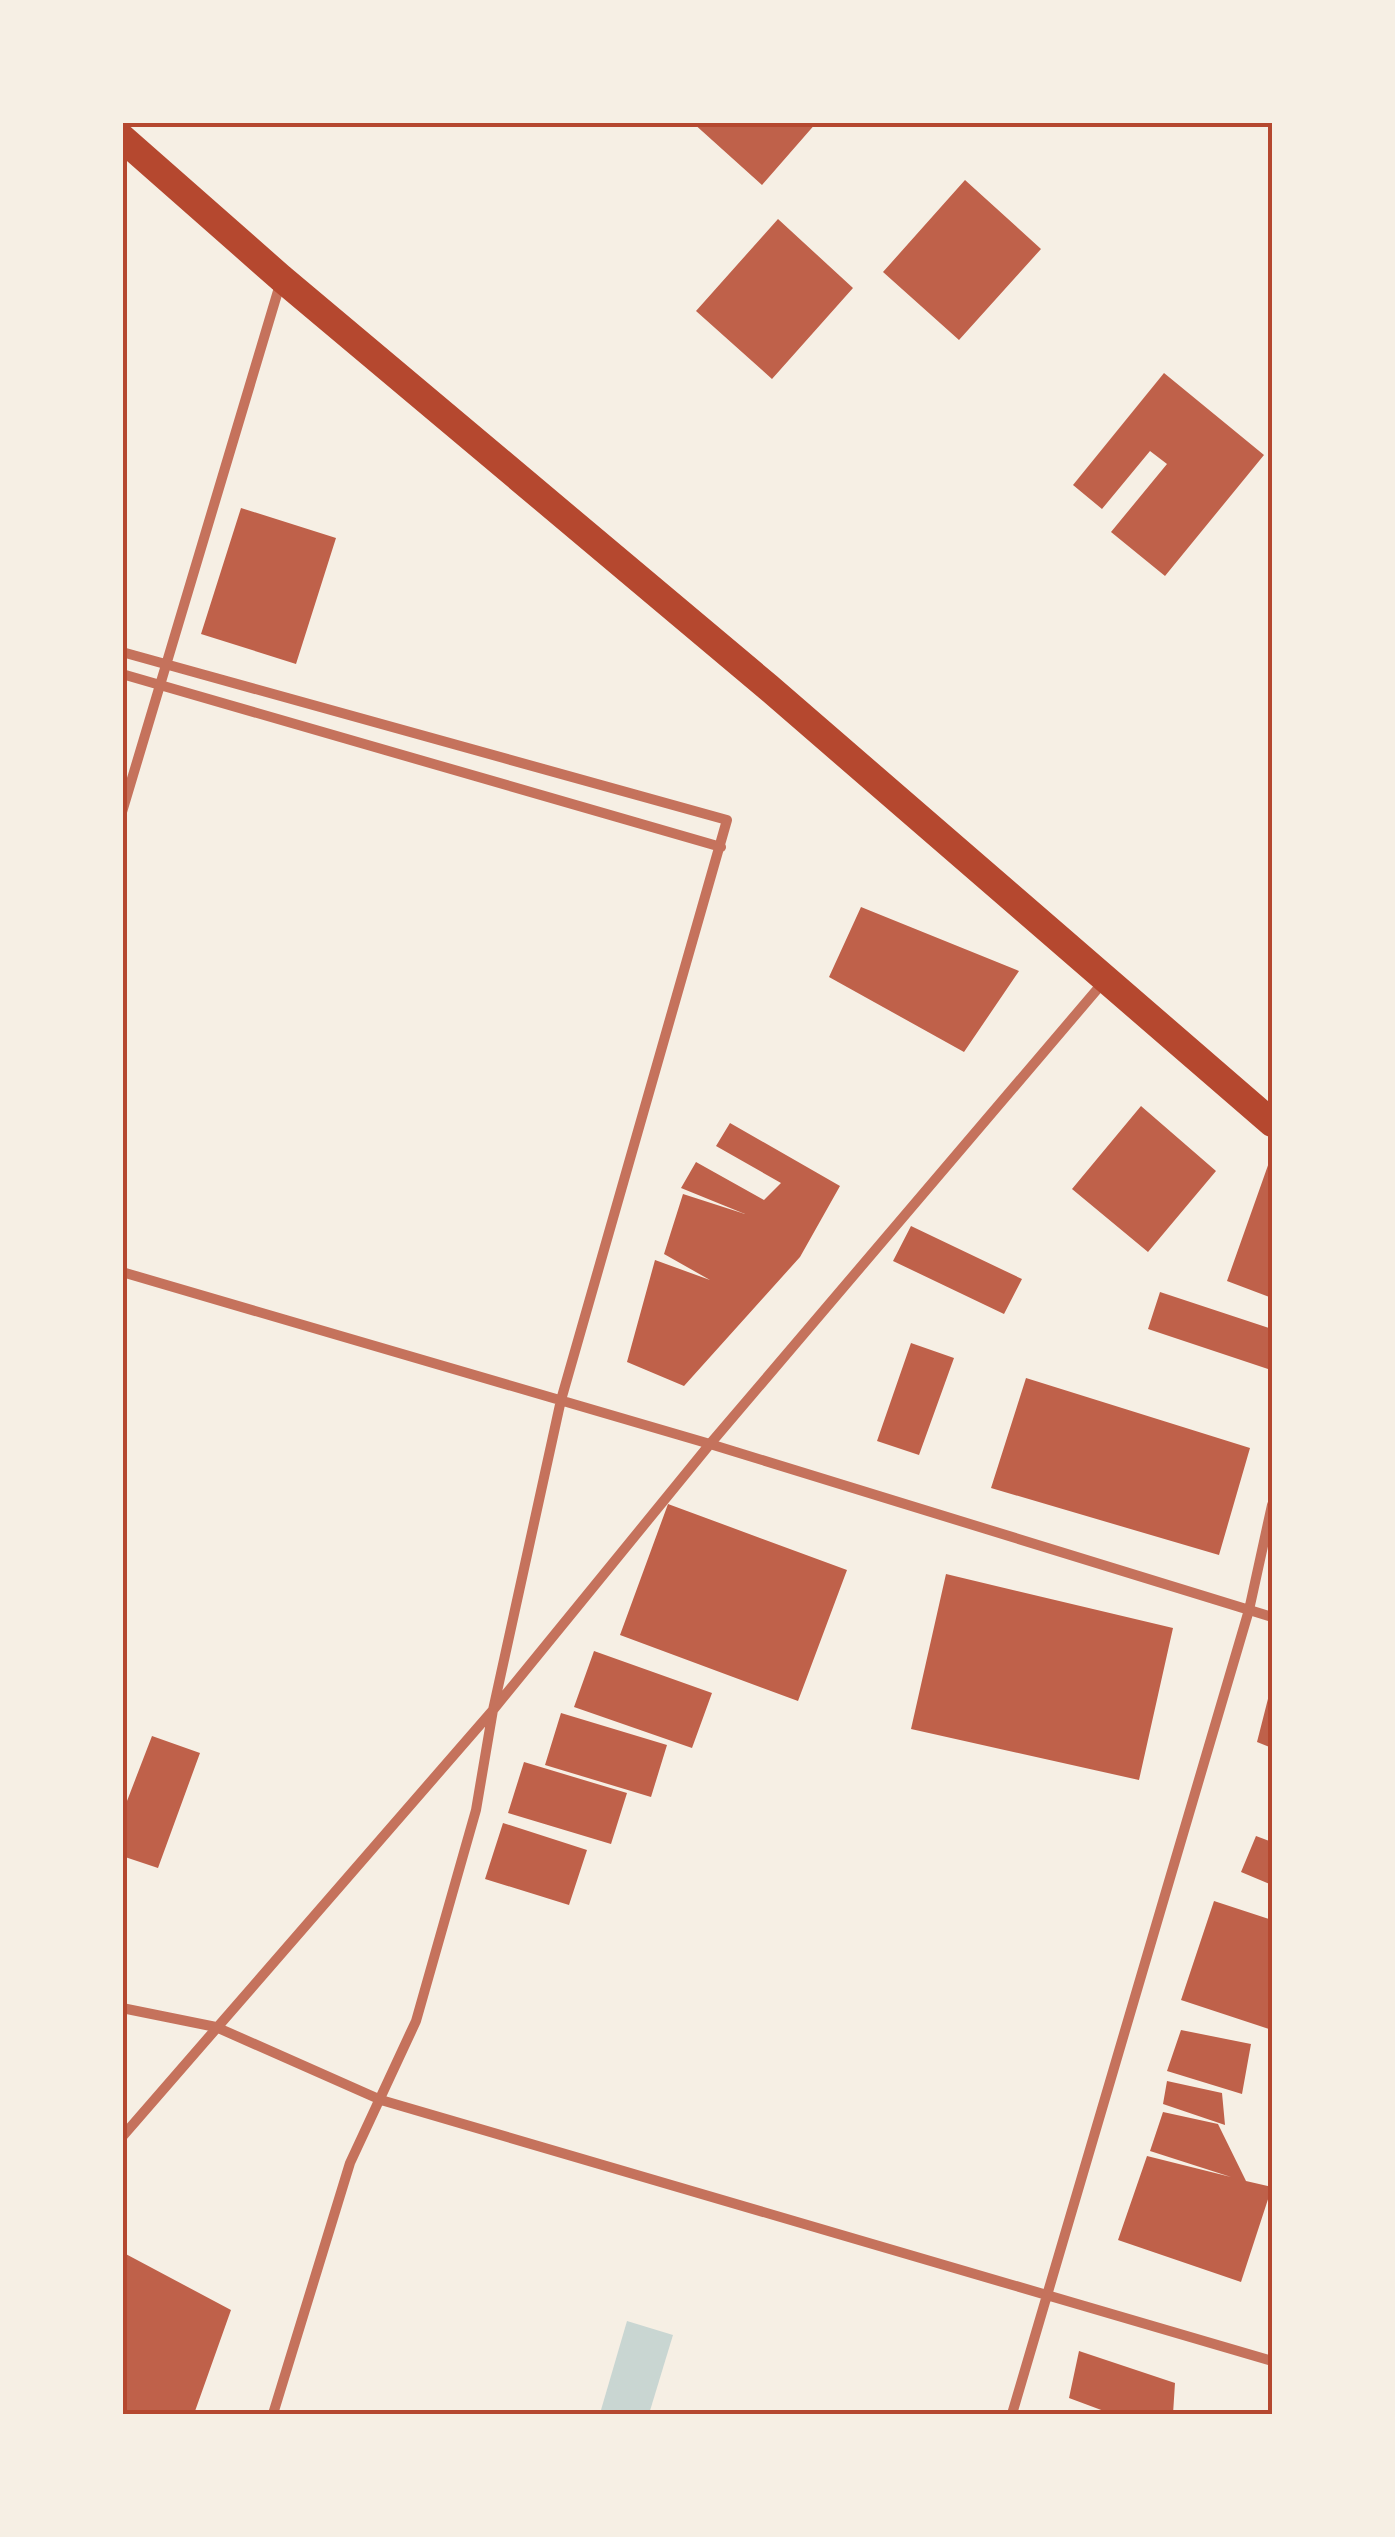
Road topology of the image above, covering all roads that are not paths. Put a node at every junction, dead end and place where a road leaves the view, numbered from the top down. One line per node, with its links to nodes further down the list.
1 (122, 138): 2 (highway)
2 (281, 278): 4 (street); 9 (highway)
3 (122, 652): 4 (street)
4 (166, 666): 6 (street); 8 (street)
5 (122, 674): 6 (street)
6 (160, 686): 7 (street); 8 (street)
7 (122, 812)
8 (721, 848): 12 (street)
9 (1106, 979): 10 (highway); 13 (street)
10 (1272, 1122)
11 (122, 1272): 12 (street)
12 (561, 1400): 13 (street); 17 (street)
13 (710, 1444): 15 (street); 17 (street)
14 (1272, 1505): 15 (street)
15 (1249, 1610): 16 (street); 22 (street)
16 (1272, 1618)
17 (493, 1710): 19 (street); 20 (street)
18 (122, 2008): 19 (street)
19 (216, 2027): 20 (street); 21 (street)
20 (382, 2100): 22 (street); 24 (street)
21 (122, 2137)
22 (1048, 2297): 23 (street); 25 (street)
23 (1272, 2360)
24 (273, 2414)
25 (1012, 2414)

